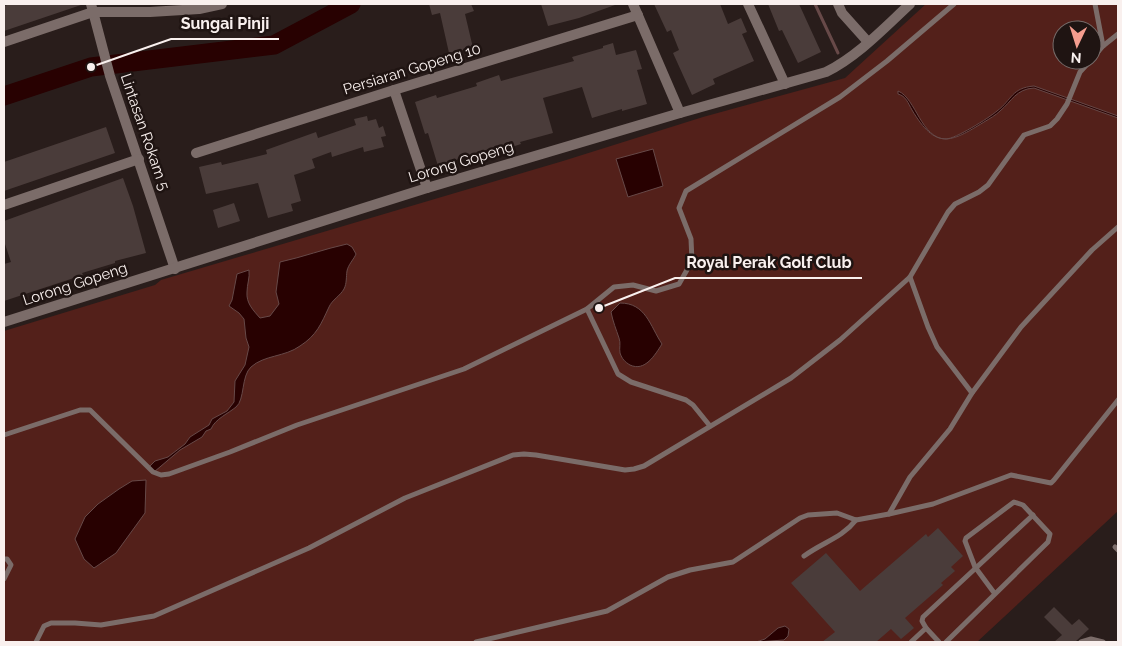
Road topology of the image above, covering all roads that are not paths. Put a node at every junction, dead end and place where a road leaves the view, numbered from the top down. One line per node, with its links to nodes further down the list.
1 (222, 4): 8 (street)
2 (632, 4): 9 (street)
3 (748, 4): 15 (street)
4 (838, 4): 12 (street)
5 (910, 4): 12 (street, Lorong Gopeng)
6 (954, 4): 25 (lane)
7 (1095, 4): 13 (lane)
8 (92, 8): 11 (street); 19 (street, Lintasan Rokam 5)
9 (638, 15): 16 (street, Persiaran Gopeng 10); 17 (street)
10 (1118, 34): 13 (lane)
11 (4, 42)
12 (868, 42): 15 (street, Lorong Gopeng)
13 (1103, 46)
14 (1082, 70): 24 (lane)
15 (785, 84): 17 (street, Lorong Gopeng)
16 (394, 90): 18 (street, Persiaran Gopeng 10); 20 (street)
17 (680, 113): 20 (street, Lorong Gopeng)
18 (196, 153)
19 (139, 159): 21 (street); 23 (street, Lintasan Rokam 5)
20 (427, 188): 23 (street, Lorong Gopeng)
21 (4, 205)
22 (1118, 227): 27 (lane)
23 (175, 268): 26 (street, Lorong Gopeng)
24 (910, 276): 27 (lane); 29 (lane)
25 (587, 309): 29 (lane); 30 (lane)
26 (4, 322)
27 (972, 393): 31 (lane)
28 (1118, 400): 31 (lane)
29 (710, 426): 40 (lane)
30 (4, 435)
31 (889, 514): 33 (lane)
32 (1033, 516): 36 (lane); 36 (lane); 38 (lane)
33 (856, 520): 34 (lane); 41 (lane)
34 (804, 556)
35 (4, 559): 37 (lane)
36 (975, 567): 38 (lane); 39 (lane)
37 (4, 579)
38 (995, 594): 44 (lane)
39 (926, 628): 42 (lane); 43 (lane)
40 (36, 642)
41 (476, 642)
42 (911, 642)
43 (939, 642)
44 (946, 642)
45 (1081, 642): 46 (lane)
46 (1103, 642)

